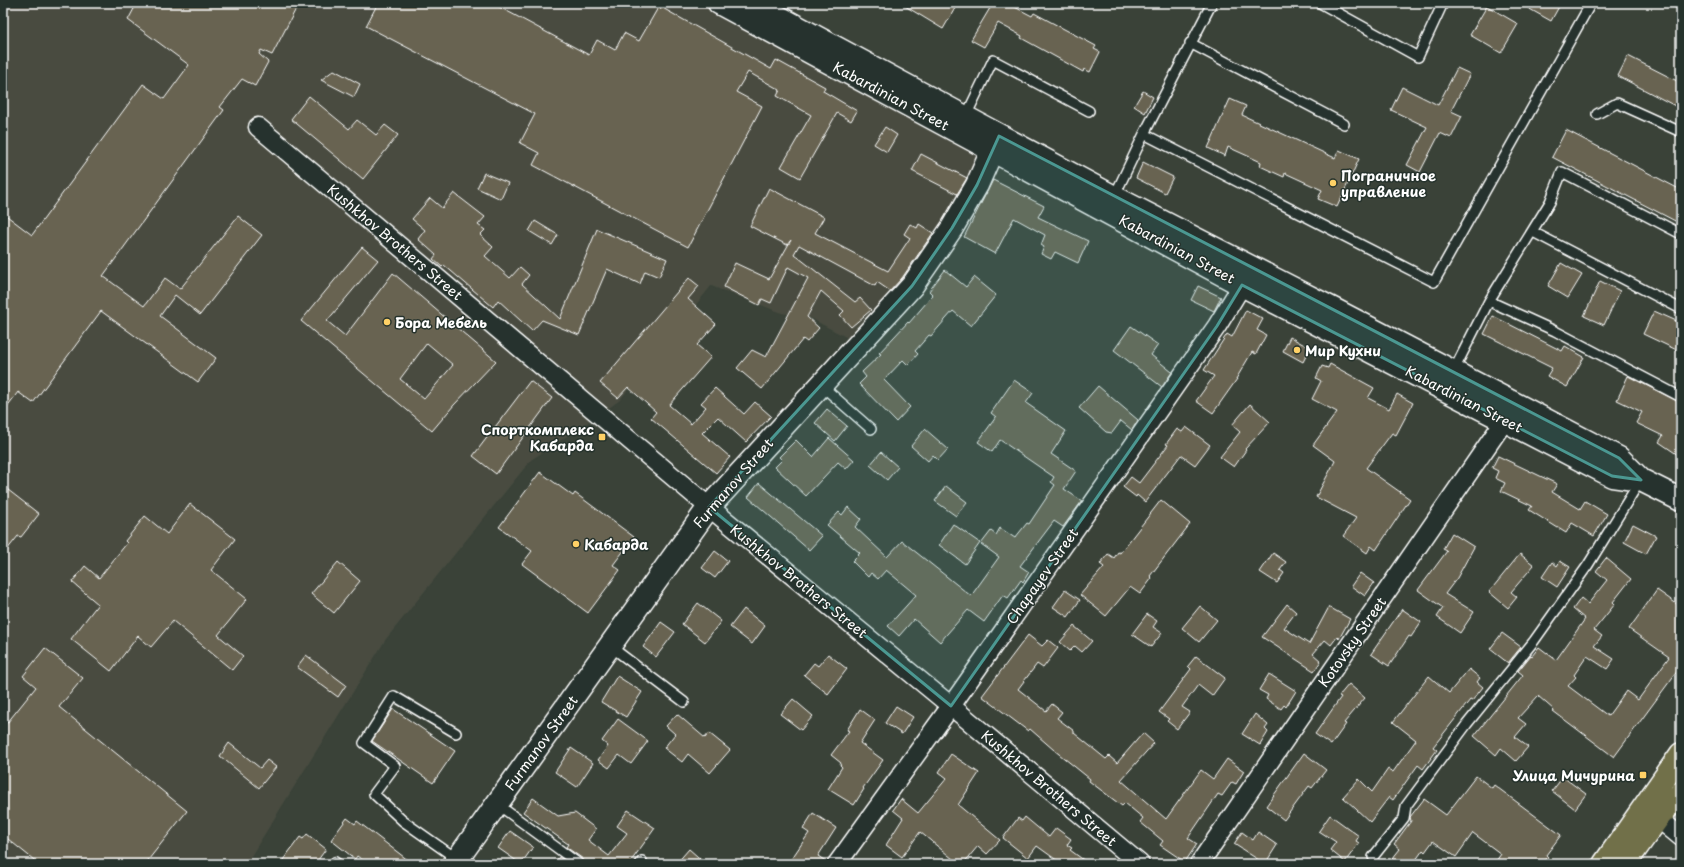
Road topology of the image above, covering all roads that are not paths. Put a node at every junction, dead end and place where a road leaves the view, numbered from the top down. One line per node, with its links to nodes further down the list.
1 (719, 3): 15 (main road, Kabardinian Street)
2 (753, 3): 10 (main road, Kabardinian Street)
3 (1212, 3): 7 (lane)
4 (1320, 3): 5 (lane)
5 (1443, 3)
6 (1591, 3): 14 (lane)
7 (1190, 43): 11 (lane); 14 (lane)
8 (1089, 111): 10 (lane)
9 (1597, 114): 13 (lane)
10 (965, 118): 15 (main road, Kabardinian Street)
11 (1344, 124)
12 (258, 128): 29 (street, Kushkhov Brothers Street)
13 (1681, 132)
14 (1144, 134): 16 (lane)
15 (995, 143): 16 (main road, Kabardinian Street); 19 (main road, Kabardinian Street); 23 (main road, Furmanov Street)
16 (1114, 197): 22 (main road, Kabardinian Street)
17 (1533, 232): 18 (lane); 20 (lane); 21 (lane)
18 (1681, 234)
19 (1242, 284): 25 (main road, Kabardinian Street); 32 (street, Chapayev Street)
20 (1489, 301): 22 (lane); 24 (lane)
21 (1681, 309)
22 (1453, 372): 27 (main road, Kabardinian Street)
23 (821, 385): 26 (lane); 29 (main road, Furmanov Street)
24 (1681, 397)
25 (1505, 420): 27 (main road, Kabardinian Street); 46 (street, Kotovsky Street)
26 (871, 428)
27 (1641, 480): 28 (main road, Kabardinian Street); 39 (lane)
28 (1681, 500)
29 (709, 507): 30 (main road, Furmanov Street); 32 (street, Kushkhov Brothers Street)
30 (610, 646): 31 (lane); 36 (main road, Furmanov Street)
31 (684, 702)
32 (951, 706): 44 (street, Chapayev Street); 45 (street, Kushkhov Brothers Street)
33 (456, 733): 40 (lane)
34 (1681, 754): 47 (main road)
35 (1681, 793): 37 (main road)
36 (497, 804): 40 (main road, Furmanov Street); 43 (lane)
37 (1658, 818): 38 (street); 48 (main road)
38 (1681, 837)
39 (1373, 857)
40 (456, 862)
41 (333, 864): 42 (lane)
42 (338, 864)
43 (579, 864)
44 (836, 864)
45 (1140, 864)
46 (1199, 864)
47 (1604, 864)
48 (1625, 864)

